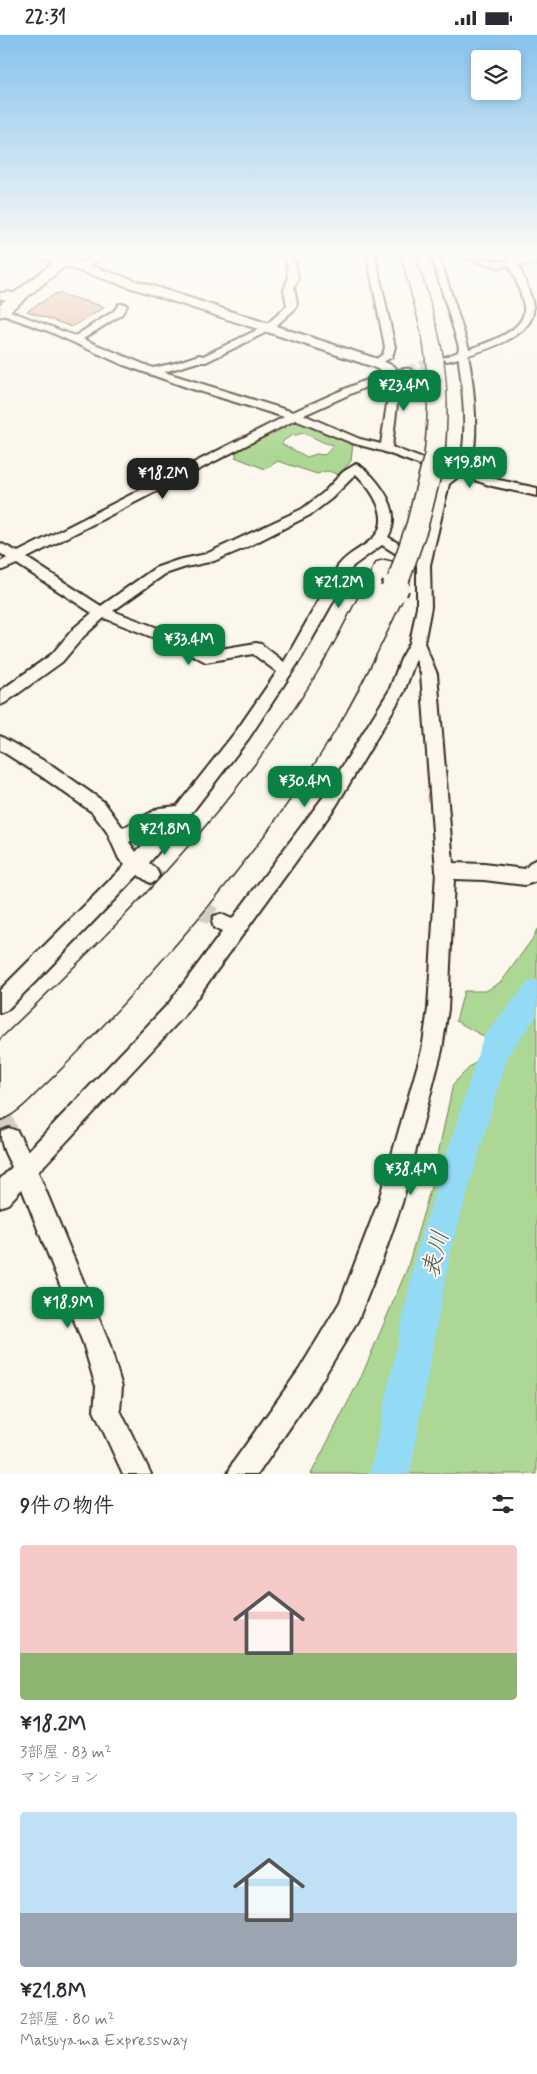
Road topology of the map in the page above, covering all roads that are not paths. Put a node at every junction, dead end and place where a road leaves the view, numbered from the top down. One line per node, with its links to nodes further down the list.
1 (36, 322): 11 (street)
2 (103, 322): 11 (street)
3 (251, 322): 10 (street)
4 (274, 322): 10 (street)
5 (385, 322): 13 (street)
6 (412, 322): 20 (highway)
7 (426, 322): 20 (highway)
8 (457, 322): 12 (street)
9 (525, 322): 12 (street)
10 (268, 328): 13 (street); 14 (street)
11 (74, 340): 14 (street)
12 (455, 355): 21 (street)
13 (376, 363): 16 (street)
14 (154, 371): 17 (street)
15 (406, 371): 16 (street)
16 (391, 375): 17 (street); 18 (street)
17 (294, 416): 19 (street); 24 (street)
18 (386, 449): 19 (street); 21 (street)
19 (356, 454): 26 (street); 28 (street)
20 (426, 457): 26 (highway, bridge)
21 (454, 472): 22 (street); 25 (street)
22 (537, 492)
23 (0, 547): 24 (street)
24 (19, 558): 27 (street); 28 (street)
25 (423, 565): 26 (street); 29 (street)
26 (387, 566): 30 (street); 39 (highway); 40 (highway)
27 (0, 567)
28 (103, 611): 30 (street); 31 (street)
29 (417, 643): 37 (street); 42 (street)
30 (285, 671): 33 (street)
31 (0, 699)
32 (0, 742): 34 (street)
33 (180, 813): 34 (street); 36 (street)
34 (118, 839): 36 (street)
35 (537, 867): 37 (street)
36 (143, 870): 38 (street)
37 (445, 871): 45 (street)
38 (0, 1003)
39 (0, 1064)
40 (0, 1102)
41 (9, 1139): 42 (street)
42 (26, 1170): 43 (street); 44 (street)
43 (0, 1196)
44 (136, 1474)
45 (242, 1474)

